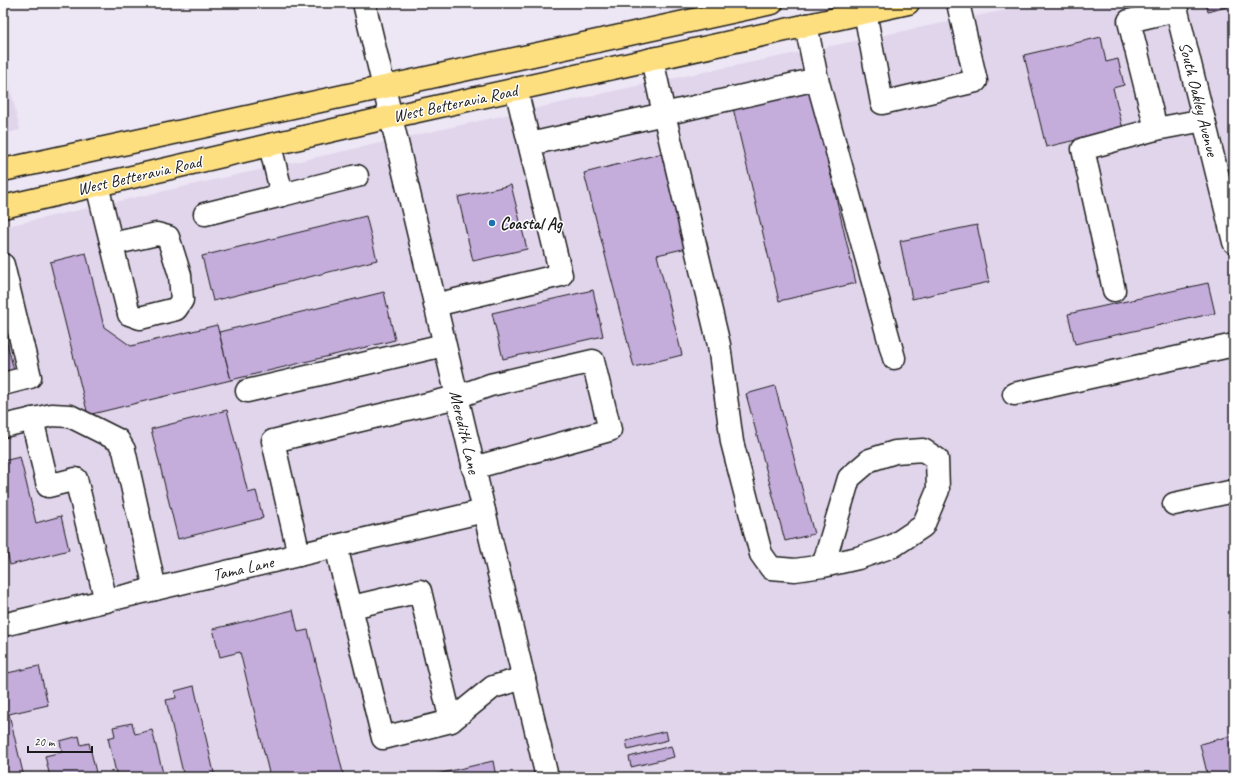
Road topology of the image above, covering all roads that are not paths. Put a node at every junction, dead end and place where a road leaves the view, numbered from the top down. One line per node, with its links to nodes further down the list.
1 (364, 3): 10 (street, Meredith Lane)
2 (772, 3): 10 (main road, West Betteravia Road)
3 (908, 3): 6 (main road, West Betteravia Road)
4 (958, 3): 6 (street)
5 (1176, 6): 14 (street, South Oakley Avenue); 15 (street)
6 (865, 12): 7 (main road, West Betteravia Road)
7 (806, 25): 8 (main road, West Betteravia Road); 9 (street)
8 (652, 59): 11 (main road, West Betteravia Road); 12 (street)
9 (817, 78): 12 (street); 31 (street)
10 (383, 87): 13 (street, Meredith Lane); 18 (main road, West Betteravia Road)
11 (516, 89): 13 (main road, West Betteravia Road); 16 (street)
12 (664, 114): 16 (street); 44 (street)
13 (390, 117): 17 (main road, West Betteravia Road); 28 (street, Meredith Lane)
14 (1204, 120): 15 (street); 24 (street, South Oakley Avenue)
15 (1156, 129): 27 (street)
16 (530, 144): 28 (street)
17 (270, 145): 20 (main road, West Betteravia Road); 21 (street)
18 (3, 170)
19 (357, 176): 21 (street)
20 (97, 185): 22 (main road, West Betteravia Road); 25 (street)
21 (282, 195): 23 (street)
22 (3, 207)
23 (205, 214)
24 (1234, 242)
25 (112, 244)
26 (3, 265): 32 (street)
27 (1114, 290)
28 (434, 305): 29 (street, Meredith Lane)
29 (444, 345): 33 (street); 35 (street, Meredith Lane)
30 (1234, 345): 34 (street)
31 (894, 358)
32 (3, 384)
33 (247, 391)
34 (1014, 394)
35 (457, 397): 38 (street, Meredith Lane); 38 (street); 43 (street)
36 (32, 419): 37 (street); 45 (street); 46 (street)
37 (3, 426)
38 (473, 468): 41 (street, Meredith Lane)
39 (1234, 491): 40 (street)
40 (1174, 504)
41 (484, 511): 42 (street, Tama Lane); 49 (street, Meredith Lane)
42 (336, 546): 43 (street, Tama Lane); 47 (street)
43 (299, 555): 45 (street, Tama Lane)
44 (823, 566): 44 (street)
45 (155, 589): 46 (street, Tama Lane)
46 (106, 601): 48 (street, Tama Lane)
47 (352, 607): 50 (street); 50 (street)
48 (3, 625)
49 (524, 678): 50 (street); 51 (street, Meredith Lane)
50 (451, 722)
51 (547, 777)

